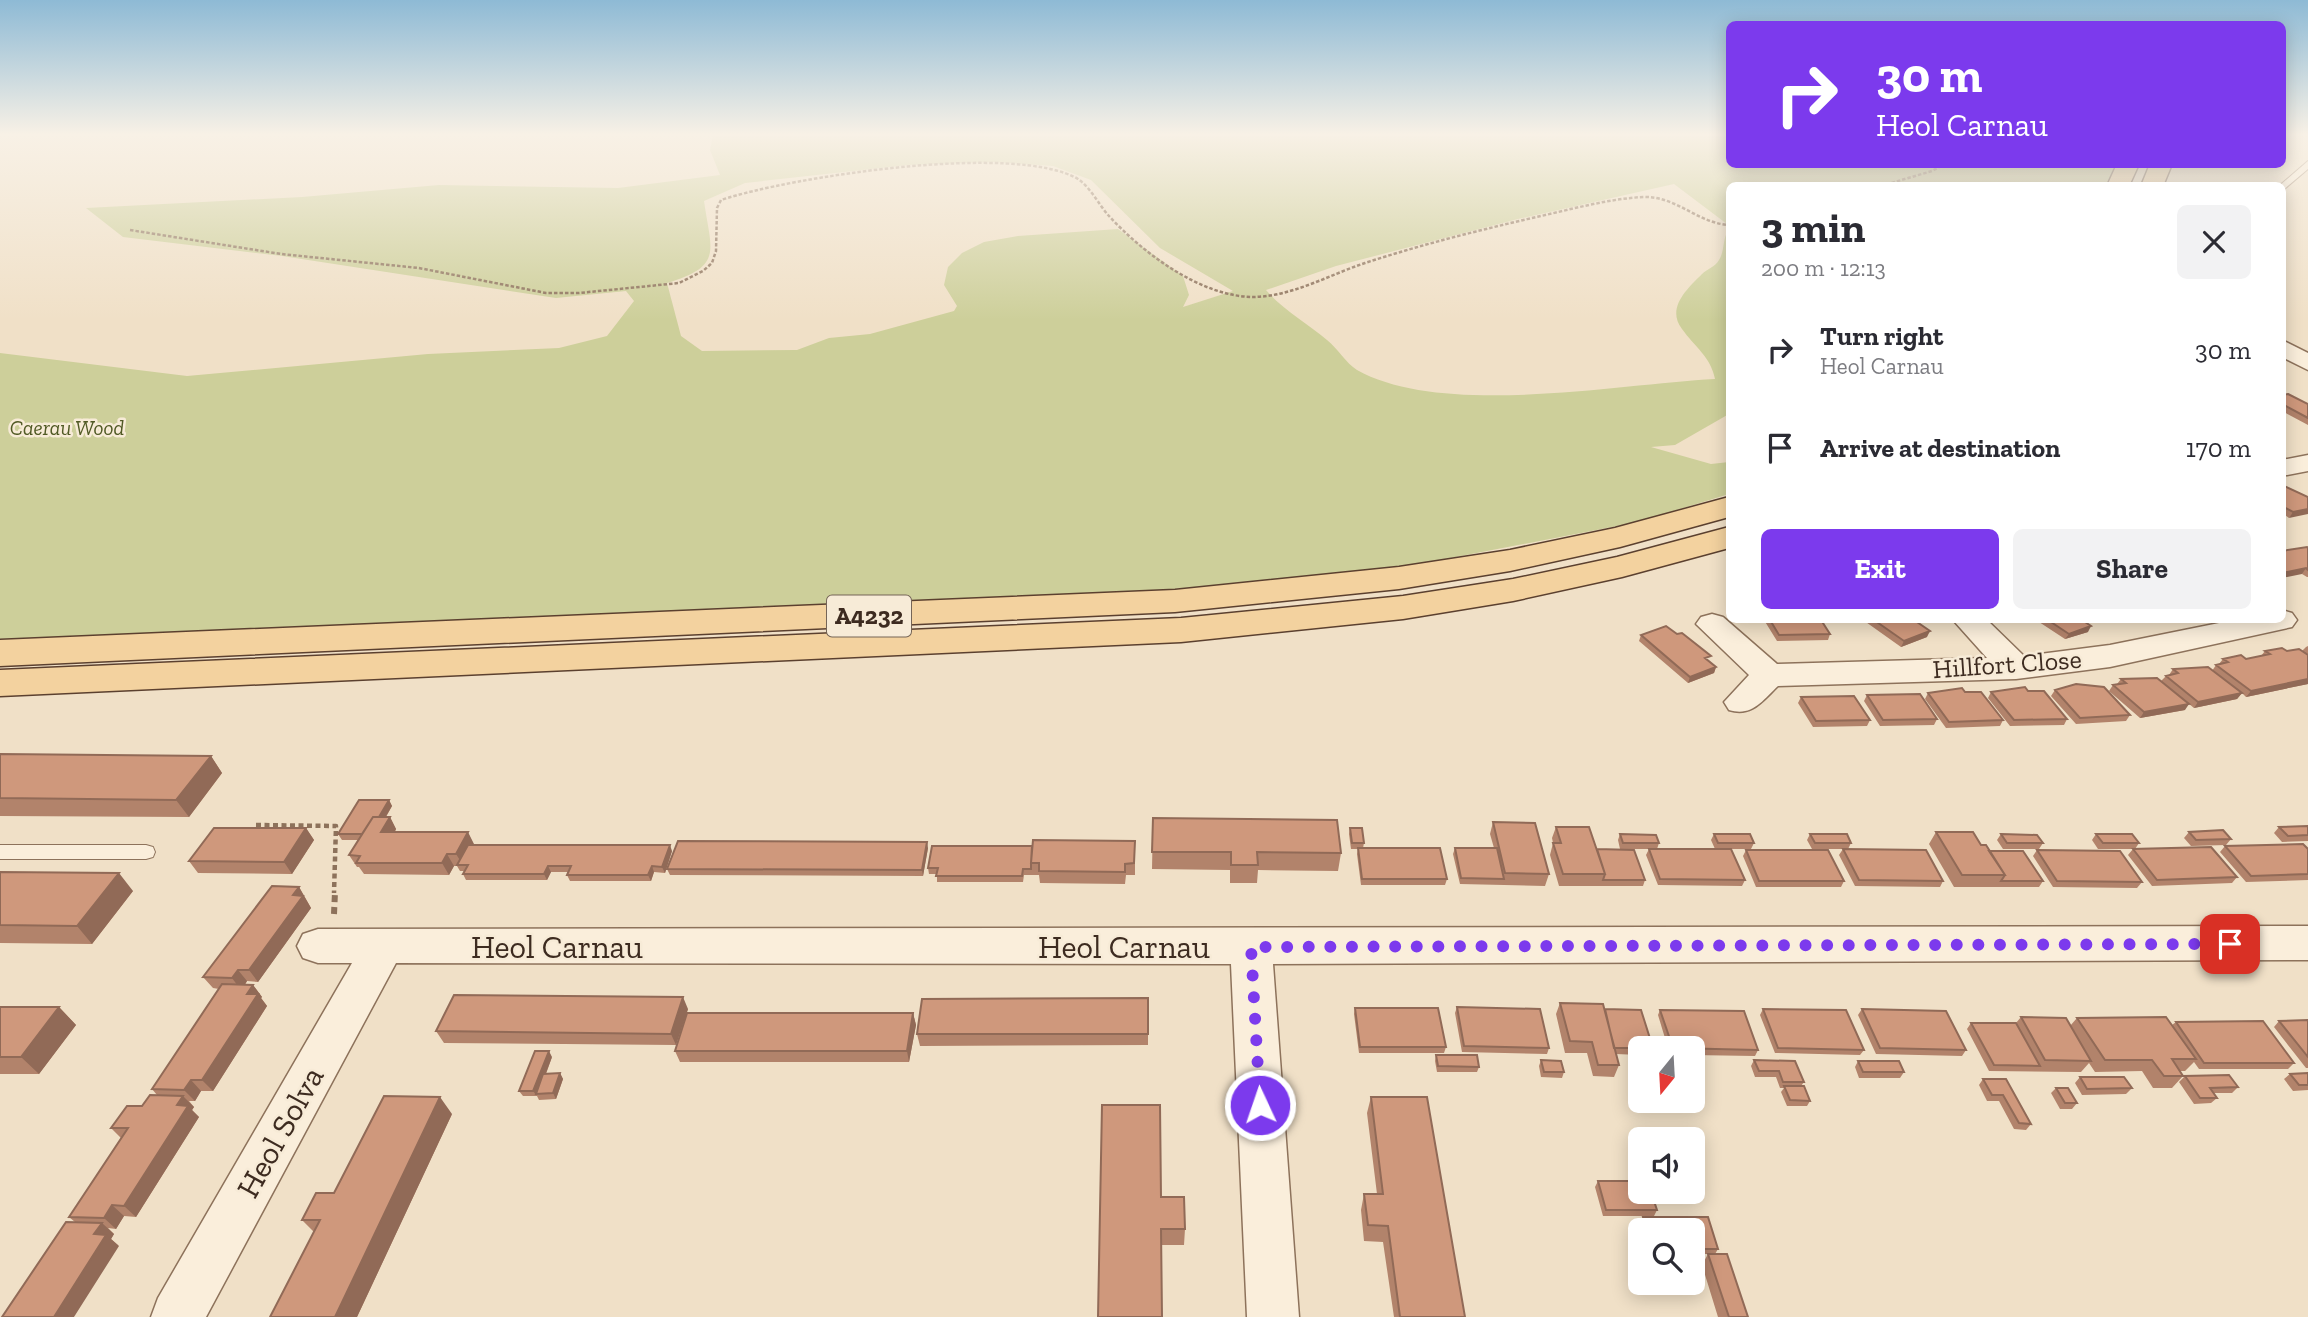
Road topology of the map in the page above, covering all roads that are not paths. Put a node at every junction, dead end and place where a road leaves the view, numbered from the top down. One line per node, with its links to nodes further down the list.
1 (2286, 350): 2 (street)
2 (2308, 365): 3 (street)
3 (2286, 369)
4 (1726, 508): 11 (main road, A4232)
5 (1726, 538): 14 (main road, A4232)
6 (2308, 613): 7 (street, Hillfort Close)
7 (2286, 617)
8 (1972, 623): 12 (street)
9 (2258, 623): 12 (street, Hillfort Close)
10 (1712, 624): 13 (street)
11 (0, 653)
12 (2015, 668): 13 (street, Hillfort Close)
13 (1769, 675): 15 (street)
14 (0, 683)
15 (1741, 702)
16 (0, 852): 17 (lane)
17 (146, 852)
18 (2308, 943): 21 (street, Heol Carnau)
19 (318, 946): 20 (street, Heol Carnau)
20 (383, 947): 21 (street, Heol Carnau); 22 (street, Heol Solva)
21 (1251, 947): 23 (street)
22 (177, 1317)
23 (1273, 1317)

